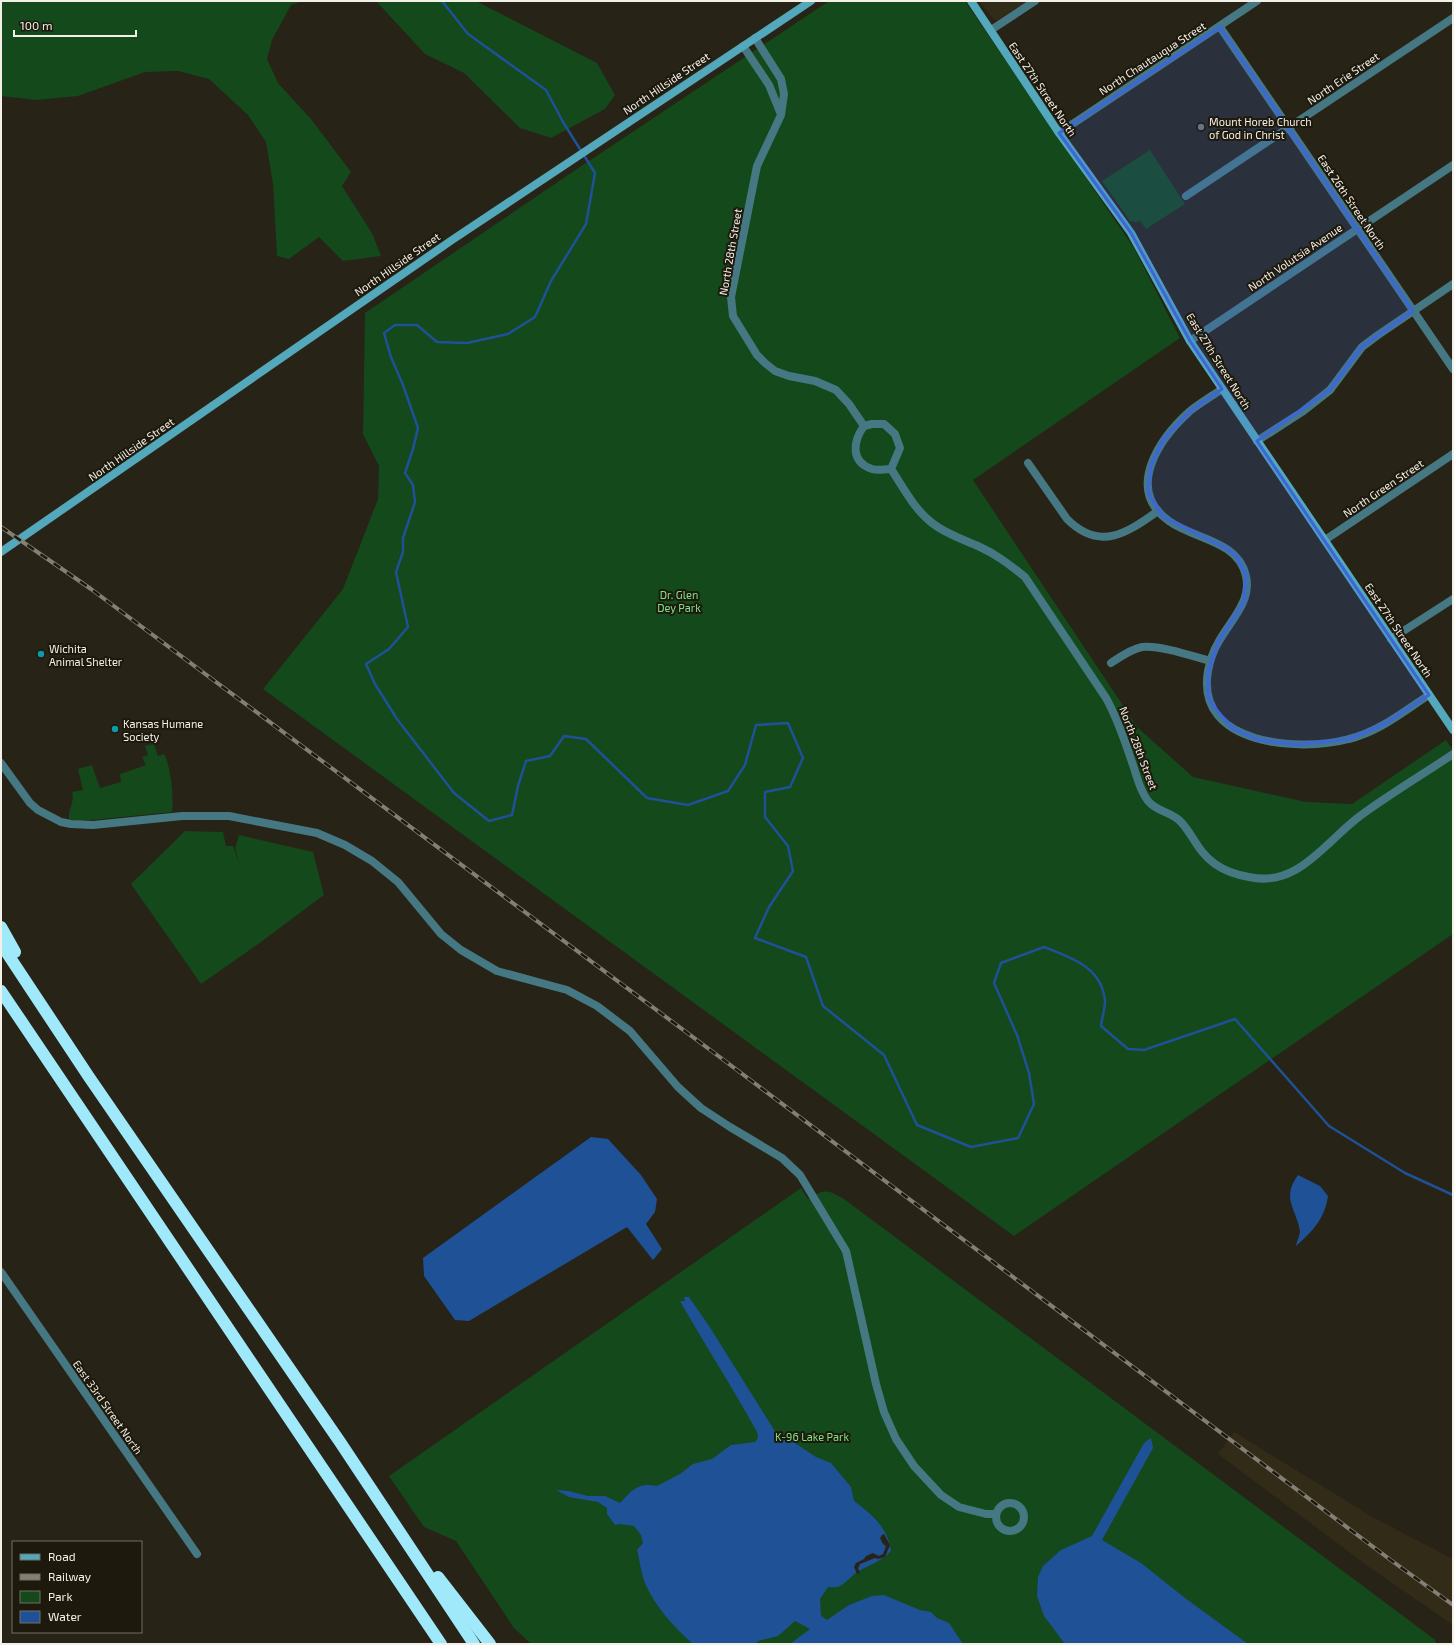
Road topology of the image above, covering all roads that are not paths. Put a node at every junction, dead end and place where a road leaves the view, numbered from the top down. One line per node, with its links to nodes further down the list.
1 (811, 1): 8 (main road, North Hillside Street)
2 (971, 1): 7 (main road, East 27th Street North)
3 (1036, 1): 7 (street)
4 (1257, 1): 6 (street, North Chautauqua Street)
5 (1453, 18): 11 (street, North Erie Street)
6 (1220, 27): 11 (street, East 26th Street North); 12 (street, North Chautauqua Street)
7 (991, 30): 12 (main road, East 27th Street North)
8 (755, 38): 9 (main road, North Hillside Street); 10 (street, North 28th Street)
9 (743, 46): 10 (street); 28 (main road, North Hillside Street)
10 (781, 115): 21 (street, North 28th Street)
11 (1288, 128): 14 (street, North Erie Street); 15 (street, East 26th Street North)
12 (1059, 133): 18 (main road, East 27th Street North)
13 (1453, 165): 15 (street, North Volutsia Avenue)
14 (1186, 196)
15 (1357, 229): 17 (street, East 26th Street North); 18 (street, North Volutsia Avenue)
16 (1453, 284): 17 (street)
17 (1413, 311): 19 (street, East 26th Street North); 22 (street)
18 (1190, 341): 20 (main road, East 27th Street North)
19 (1453, 369)
20 (1222, 389): 22 (main road, East 27th Street North); 26 (street)
21 (864, 426): 25 (street); 25 (street)
22 (1257, 440): 27 (main road, East 27th Street North)
23 (1453, 454): 27 (street, North Green Street)
24 (1028, 463): 26 (street)
25 (891, 469): 35 (street, North 28th Street)
26 (1158, 511): 31 (street)
27 (1325, 540): 30 (main road, East 27th Street North)
28 (1, 552)
29 (1453, 599): 30 (street)
30 (1391, 639): 33 (main road, East 27th Street North)
31 (1210, 661): 32 (street); 33 (street)
32 (1111, 663)
33 (1429, 695): 34 (main road, East 27th Street North)
34 (1453, 730)
35 (1453, 754)
36 (1, 763): 44 (street)
37 (1, 927): 42 (highway)
38 (1, 944): 42 (highway)
39 (1, 991): 41 (highway)
40 (1, 998): 41 (highway)
41 (22, 1024): 47 (highway)
42 (89, 1077): 45 (highway)
43 (1, 1272): 46 (street, East 33rd Street North)
44 (996, 1514)
45 (399, 1531): 48 (highway); 49 (highway)
46 (198, 1554)
47 (441, 1644)
48 (474, 1644)
49 (490, 1644)

